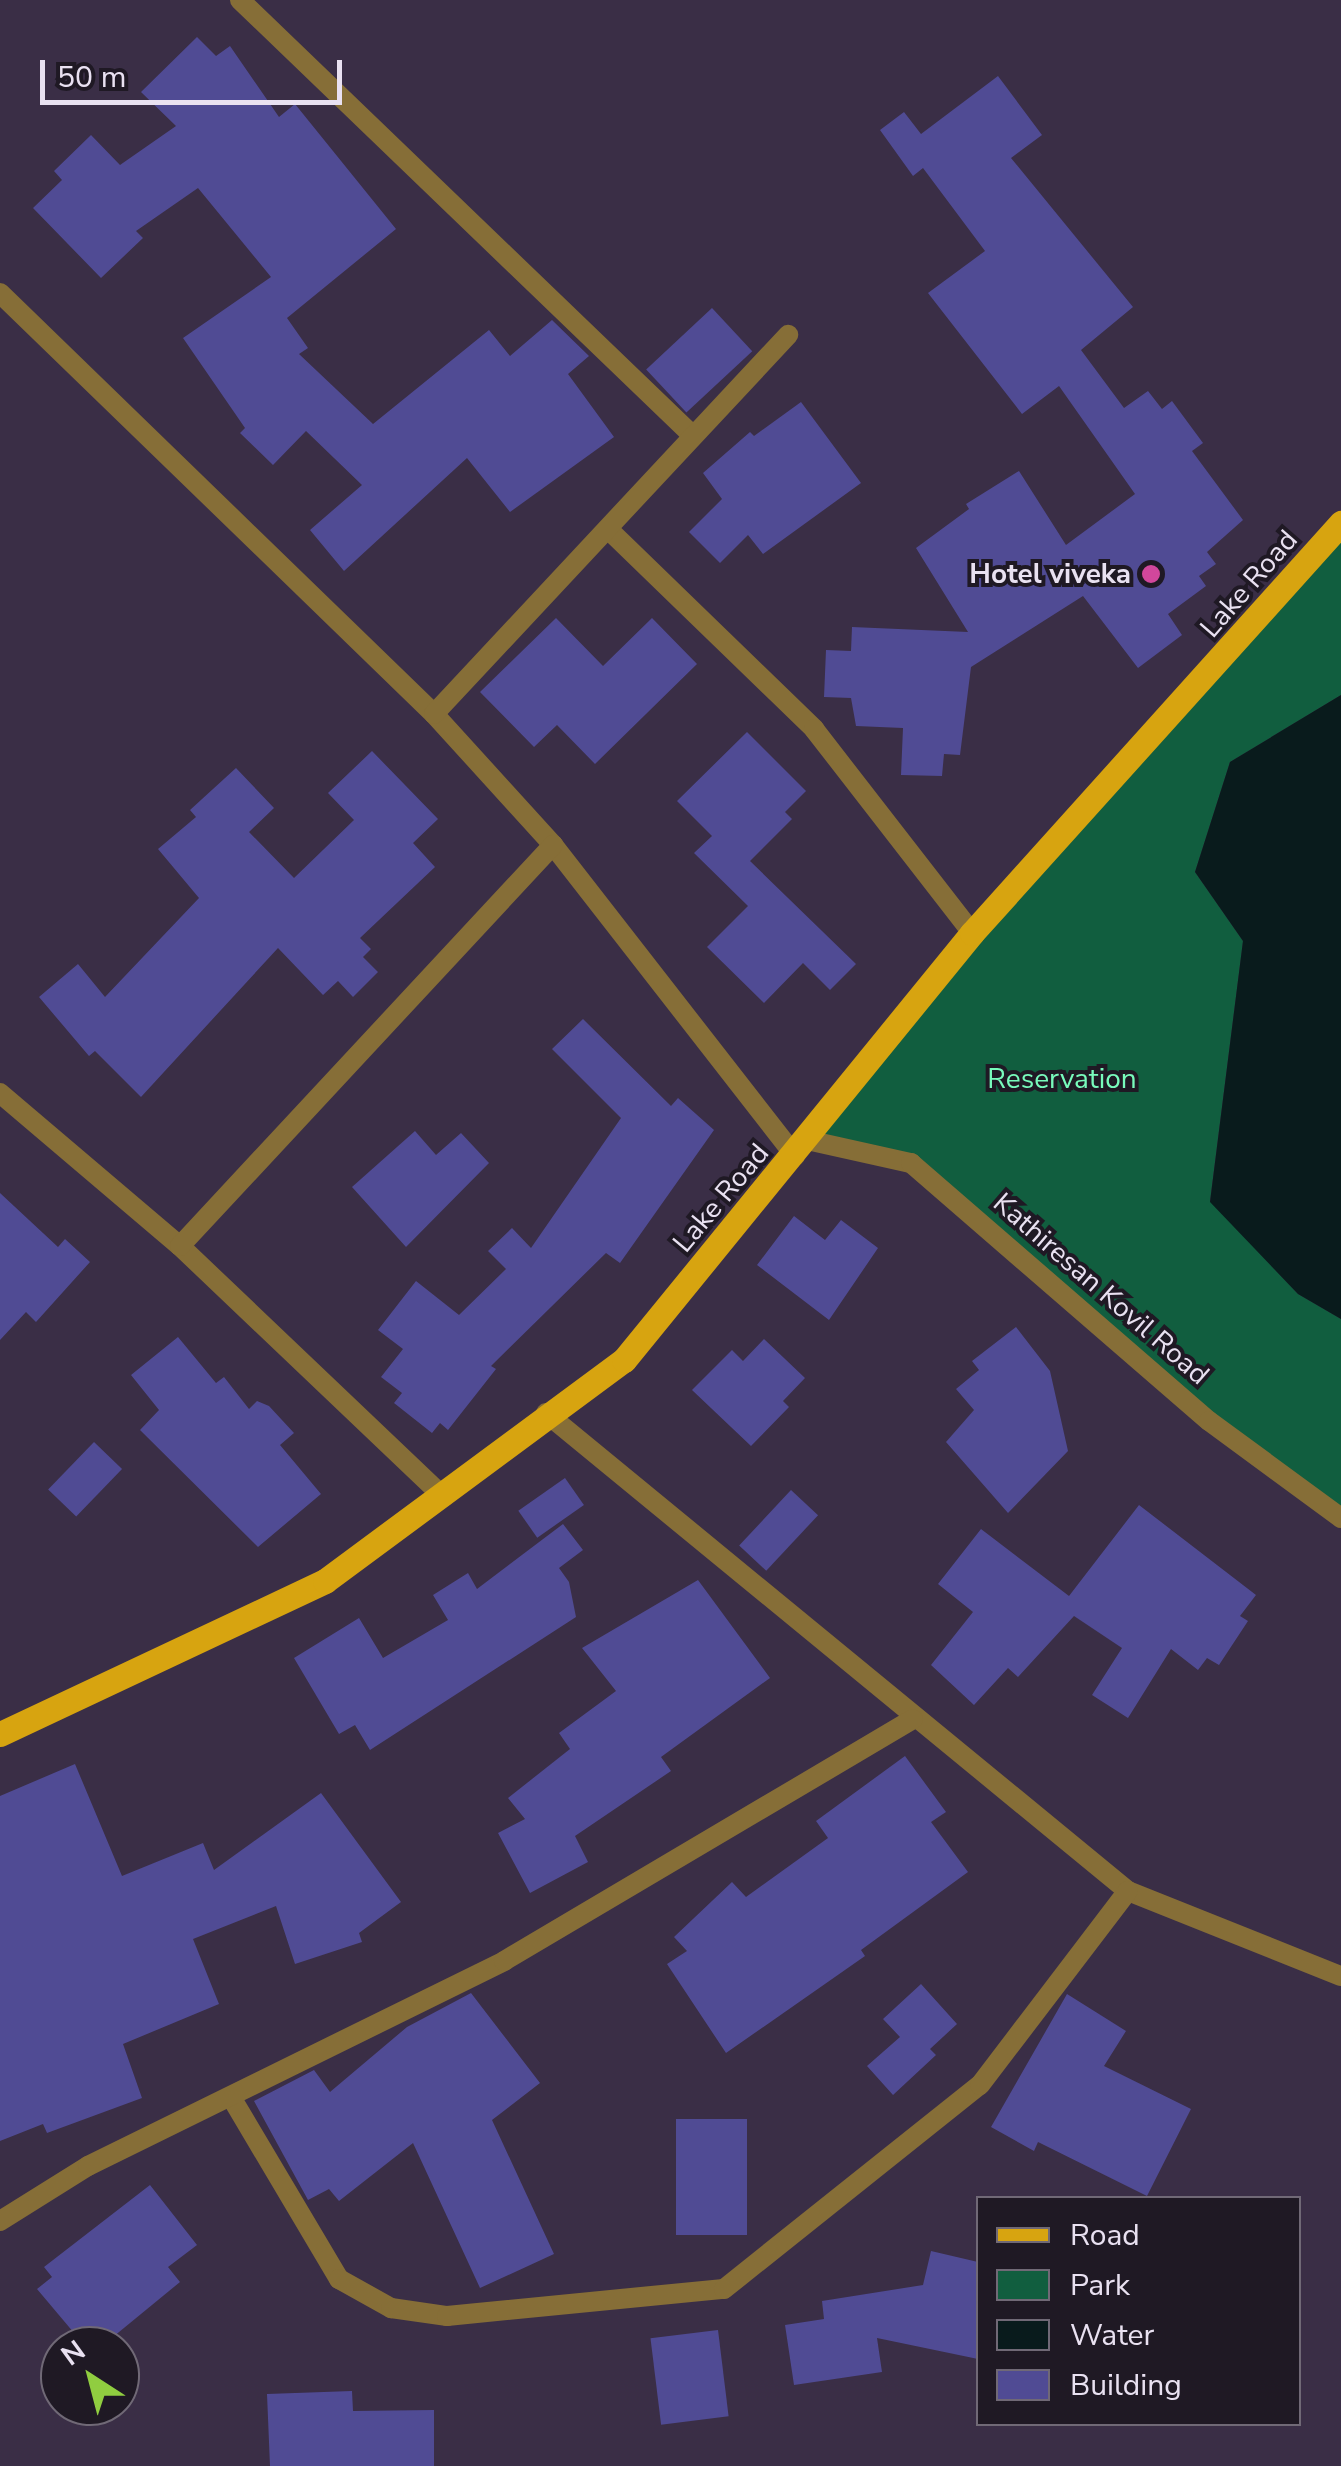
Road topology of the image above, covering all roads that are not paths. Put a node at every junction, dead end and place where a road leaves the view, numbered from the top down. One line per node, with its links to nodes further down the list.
1 (240, 0): 4 (street)
2 (0, 292): 7 (street)
3 (788, 335): 4 (street)
4 (690, 434): 6 (street)
5 (1341, 522): 9 (main road, Lake Road)
6 (609, 530): 7 (street); 9 (street)
7 (434, 714): 8 (street)
8 (552, 845): 11 (street); 12 (street)
9 (972, 933): 11 (main road, Lake Road)
10 (0, 1093): 12 (street)
11 (801, 1148): 13 (main road, Lake Road); 15 (street, Kathiresan Kovil Road)
12 (180, 1246): 14 (street)
13 (546, 1414): 14 (main road, Lake Road); 16 (street)
14 (444, 1496): 17 (main road, Lake Road)
15 (1341, 1518)
16 (913, 1718): 18 (street); 20 (street)
17 (0, 1734)
18 (1128, 1890): 19 (street); 20 (street)
19 (1341, 1976)
20 (231, 2097): 21 (street)
21 (0, 2221)

